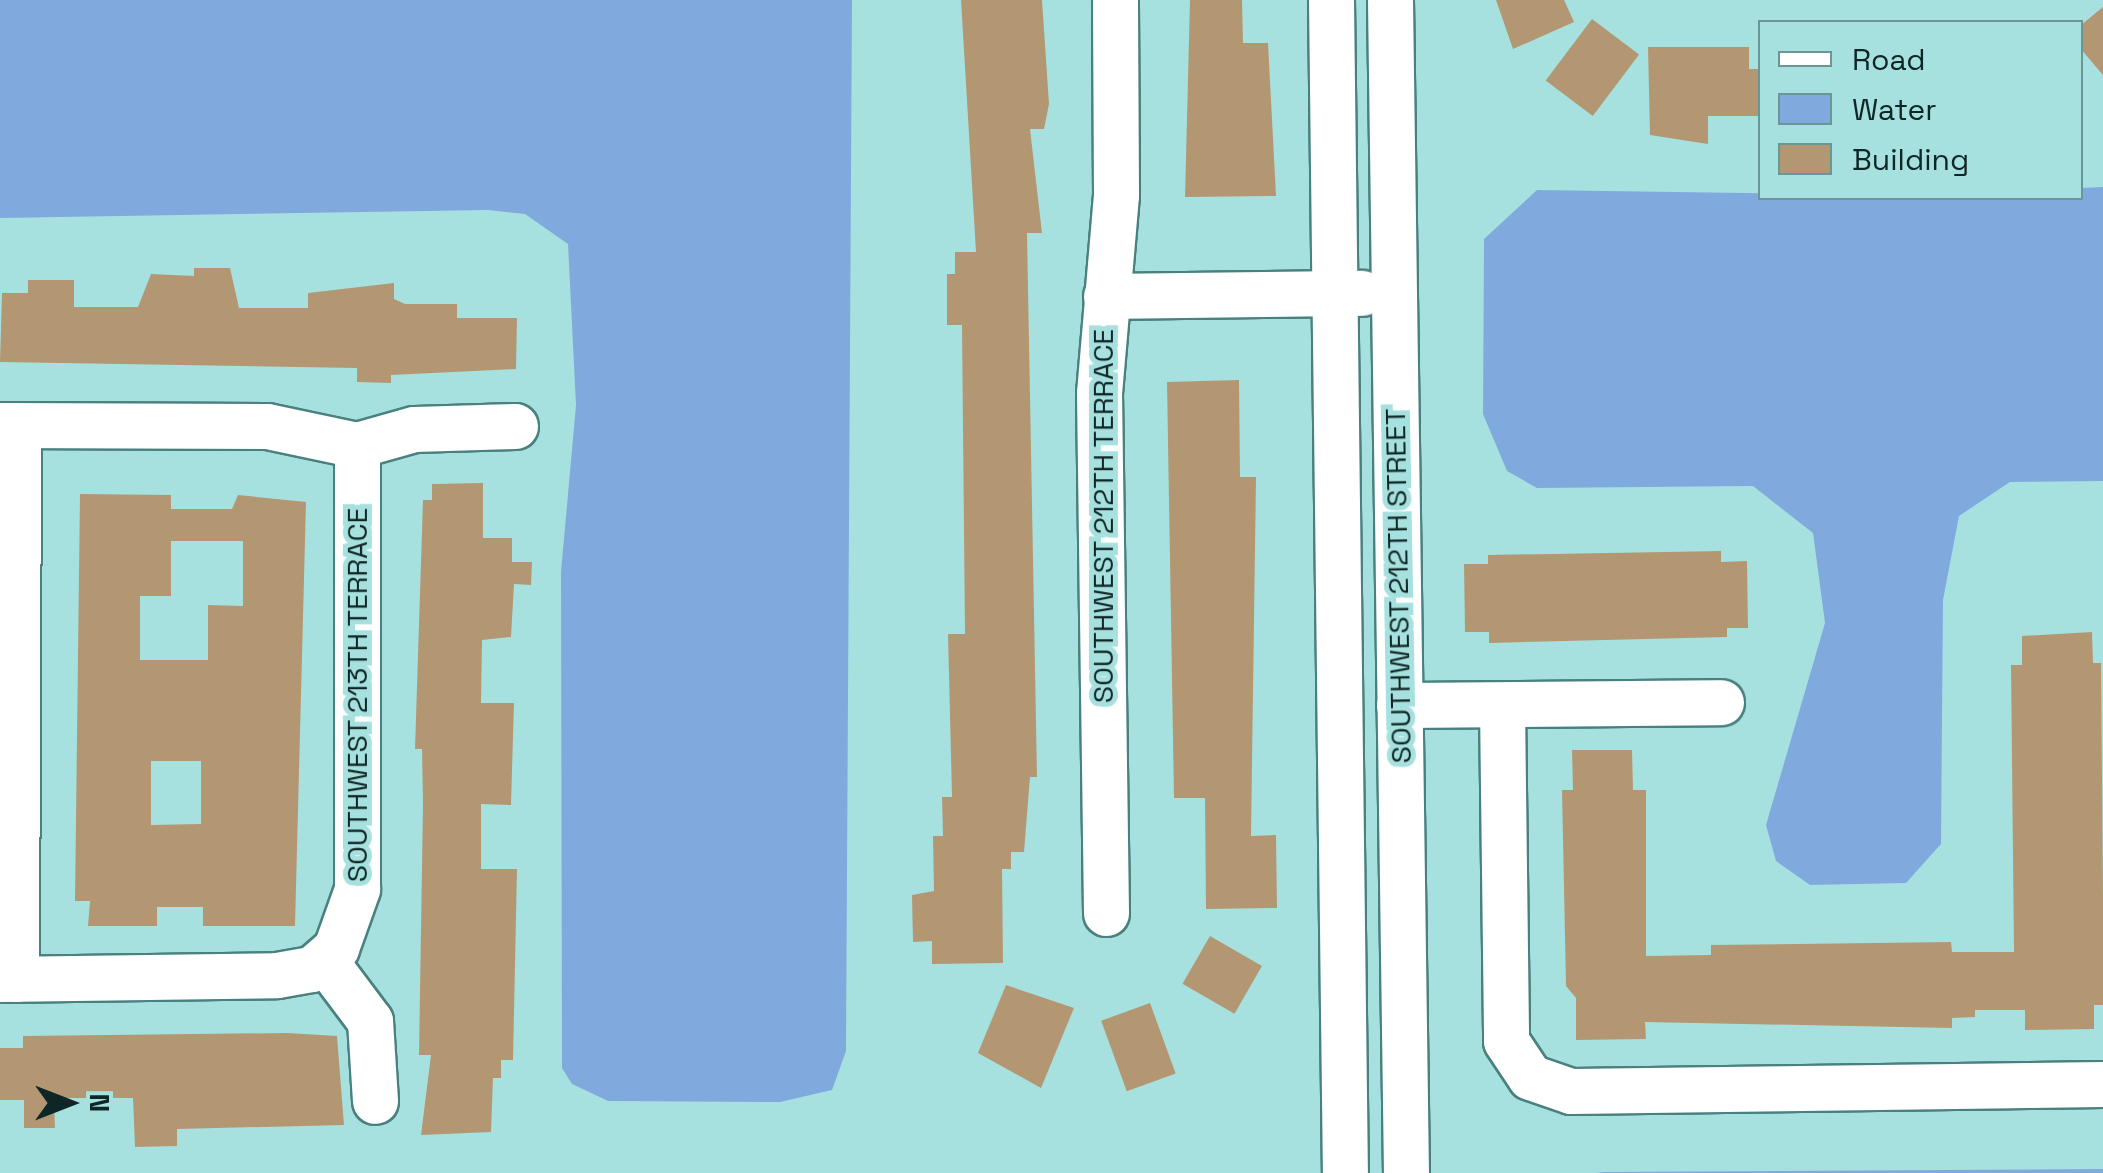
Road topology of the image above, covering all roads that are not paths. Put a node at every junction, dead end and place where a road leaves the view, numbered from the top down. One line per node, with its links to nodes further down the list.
1 (1115, 0): 6 (street, SOUTHWEST 212TH TERRACE)
2 (1330, 0): 4 (street)
3 (1390, 0): 5 (street, SOUTHWEST 212TH STREET)
4 (1335, 293): 5 (street); 6 (street); 18 (street)
5 (1394, 293): 11 (street, SOUTHWEST 212TH STREET)
6 (1106, 296): 13 (street, SOUTHWEST 212TH TERRACE)
7 (9, 425): 9 (street); 15 (street)
8 (515, 426): 9 (street)
9 (357, 445): 14 (street, SOUTHWEST 213TH TERRACE)
10 (1721, 702): 12 (street)
11 (1399, 705): 12 (street); 19 (street, SOUTHWEST 212TH STREET)
12 (1502, 705): 16 (street)
13 (1106, 913)
14 (326, 962): 15 (street); 17 (street)
15 (8, 979)
16 (2103, 1084)
17 (375, 1102)
18 (1345, 1173)
19 (1406, 1173)

